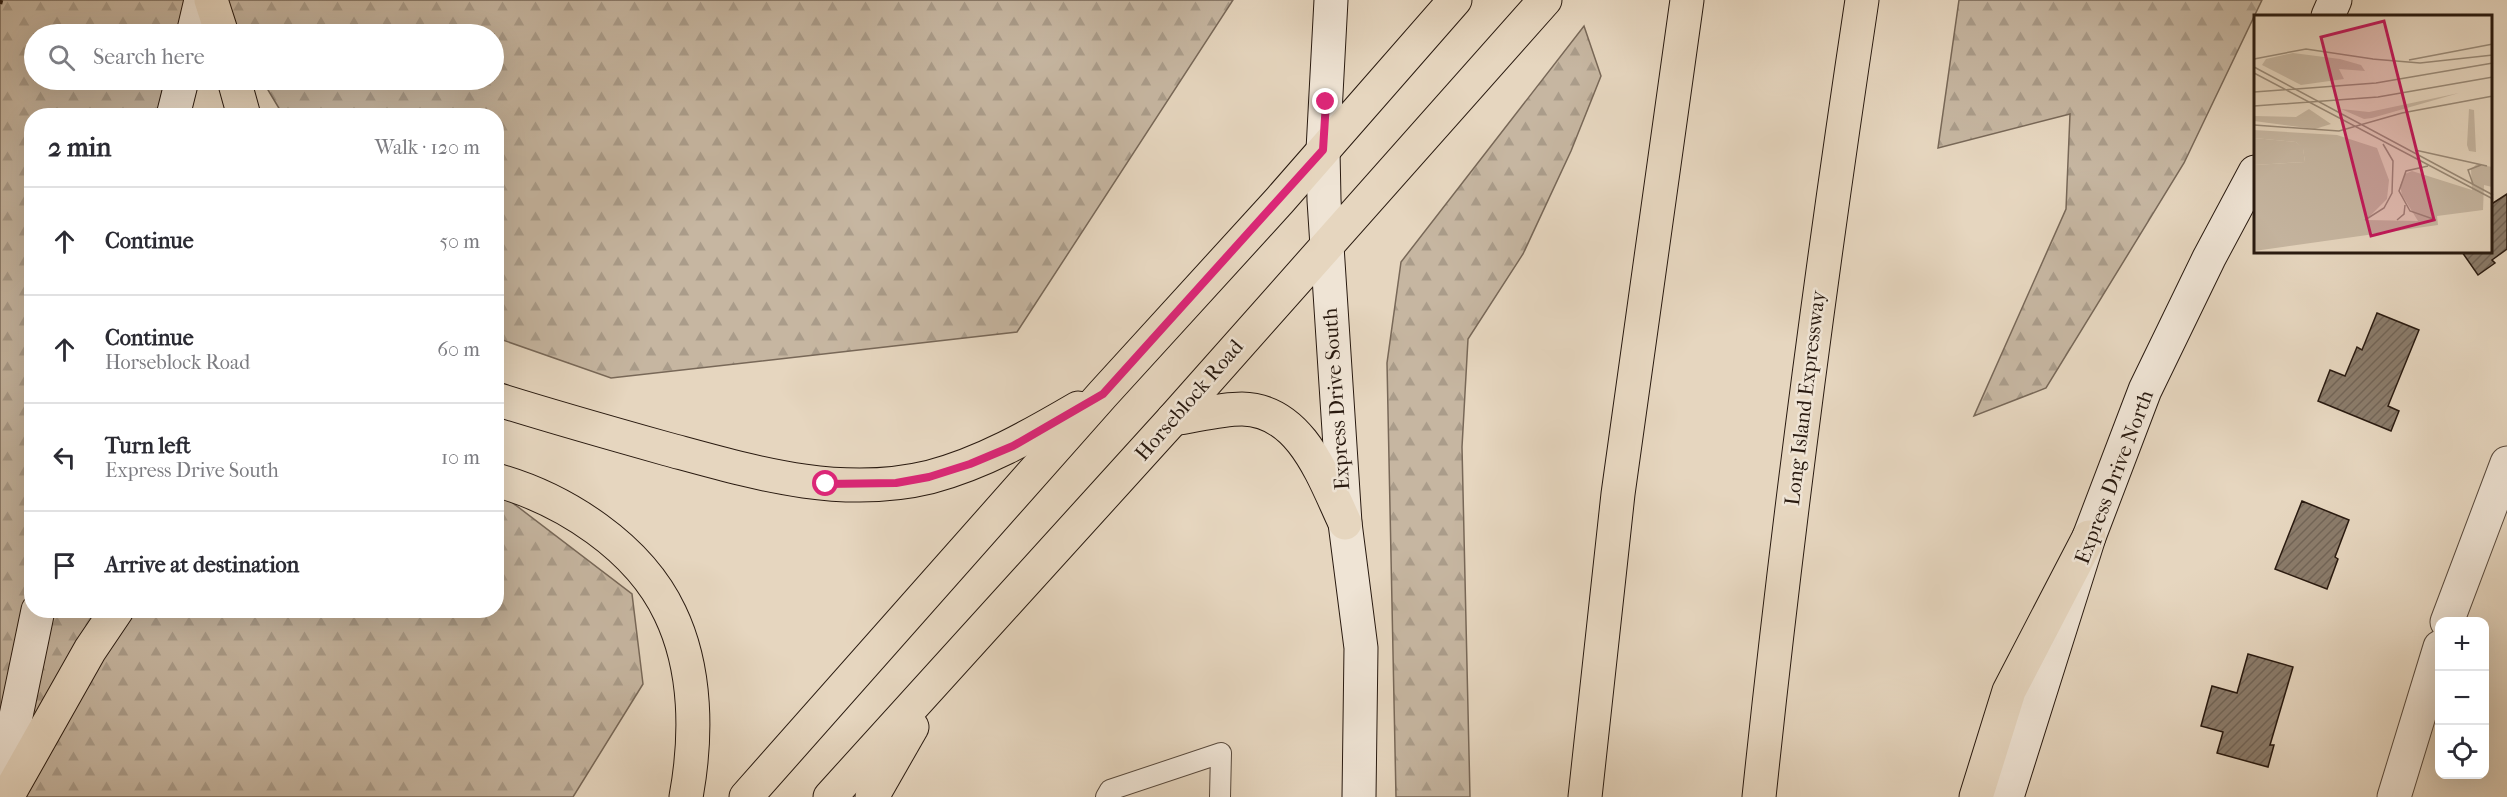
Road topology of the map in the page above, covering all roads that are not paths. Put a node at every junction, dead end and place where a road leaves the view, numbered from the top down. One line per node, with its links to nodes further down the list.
1 (201, 0): 10 (main road)
2 (211, 0): 11 (main road)
3 (1331, 0): 16 (main road, Express Drive South)
4 (1455, 0): 16 (main road)
5 (1545, 0): 18 (main road, Horseblock Road)
6 (1687, 0): 40 (main road)
7 (1862, 0): 41 (main road, Long Island Expressway)
8 (2335, 0): 9 (main road)
9 (2328, 15)
10 (195, 24)
11 (219, 24)
12 (179, 90): 14 (main road)
13 (237, 90): 15 (main road)
14 (174, 108)
15 (242, 108)
16 (1323, 150): 18 (main road, Express Drive South); 19 (main road)
17 (2254, 174): 25 (main road, Express Drive North)
18 (1326, 245): 21 (main road, Horseblock Road); 24 (main road, Express Drive South)
19 (1103, 394): 20 (main road); 34 (main road)
20 (504, 401)
21 (1173, 420): 24 (main road); 30 (main road, Horseblock Road)
22 (2507, 463): 26 (main road)
23 (504, 482): 33 (main road)
24 (1345, 523): 39 (main road, Express Drive South)
25 (2089, 537): 42 (main road); 43 (main road, Express Drive North)
26 (2449, 617)
27 (36, 618): 31 (main road)
28 (112, 618): 32 (main road)
29 (2435, 660): 44 (main road)
30 (942, 676): 35 (main road, Horseblock Road); 36 (main road)
31 (0, 793)
32 (7, 797)
33 (686, 797)
34 (746, 797)
35 (830, 797)
36 (872, 797)
37 (1106, 797): 38 (lane)
38 (1220, 797)
39 (1359, 797)
40 (1585, 797)
41 (1759, 797)
42 (1976, 797)
43 (2007, 797)
44 (2394, 797)

